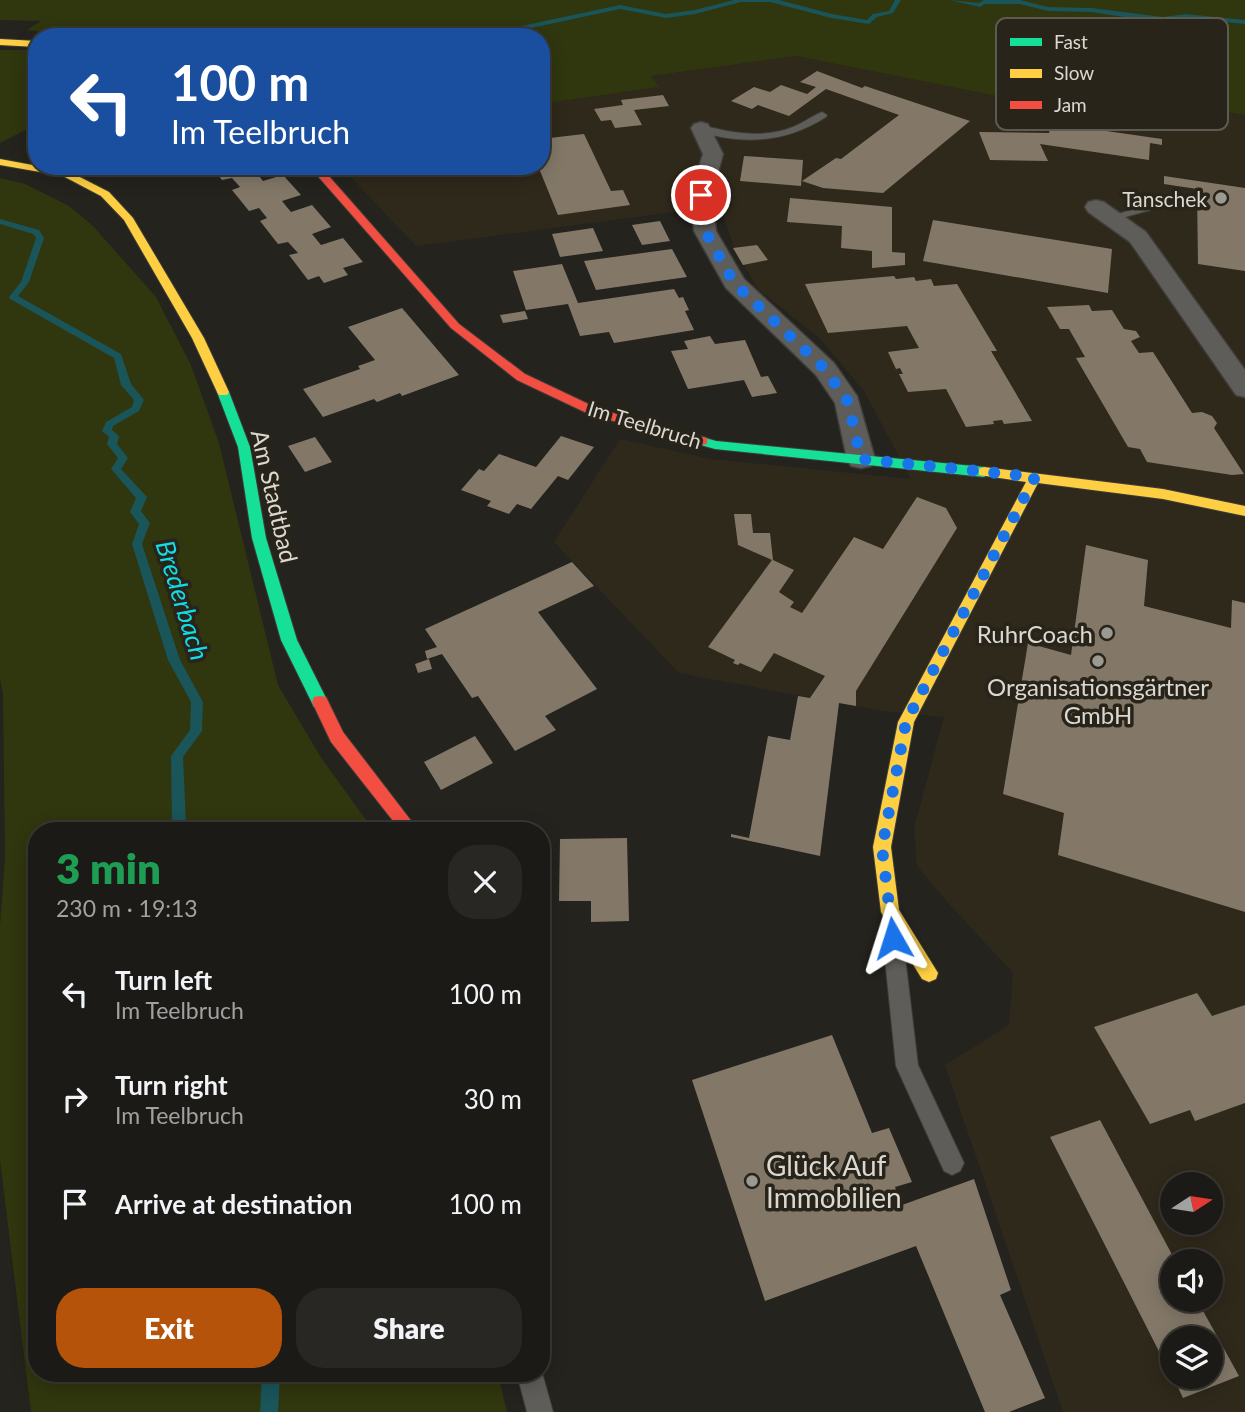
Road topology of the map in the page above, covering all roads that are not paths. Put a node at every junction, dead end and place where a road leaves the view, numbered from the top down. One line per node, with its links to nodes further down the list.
1 (0, 42): 2 (street)
2 (28, 44)
3 (822, 115): 4 (lane)
4 (701, 128): 12 (street)
5 (0, 162): 6 (street, Am Stadtbad)
6 (28, 167)
7 (68, 175): 15 (street, Am Stadtbad)
8 (322, 175): 12 (street, Im Teelbruch)
9 (1181, 204): 10 (lane)
10 (1104, 212): 11 (street)
11 (1245, 389)
12 (861, 459): 13 (street, Im Teelbruch)
13 (1035, 477): 14 (street, Im Teelbruch); 16 (street)
14 (1245, 511)
15 (404, 822)
16 (890, 912): 17 (street); 18 (lane)
17 (929, 973)
18 (952, 1163)
19 (532, 1382): 20 (lane)
20 (540, 1412)

